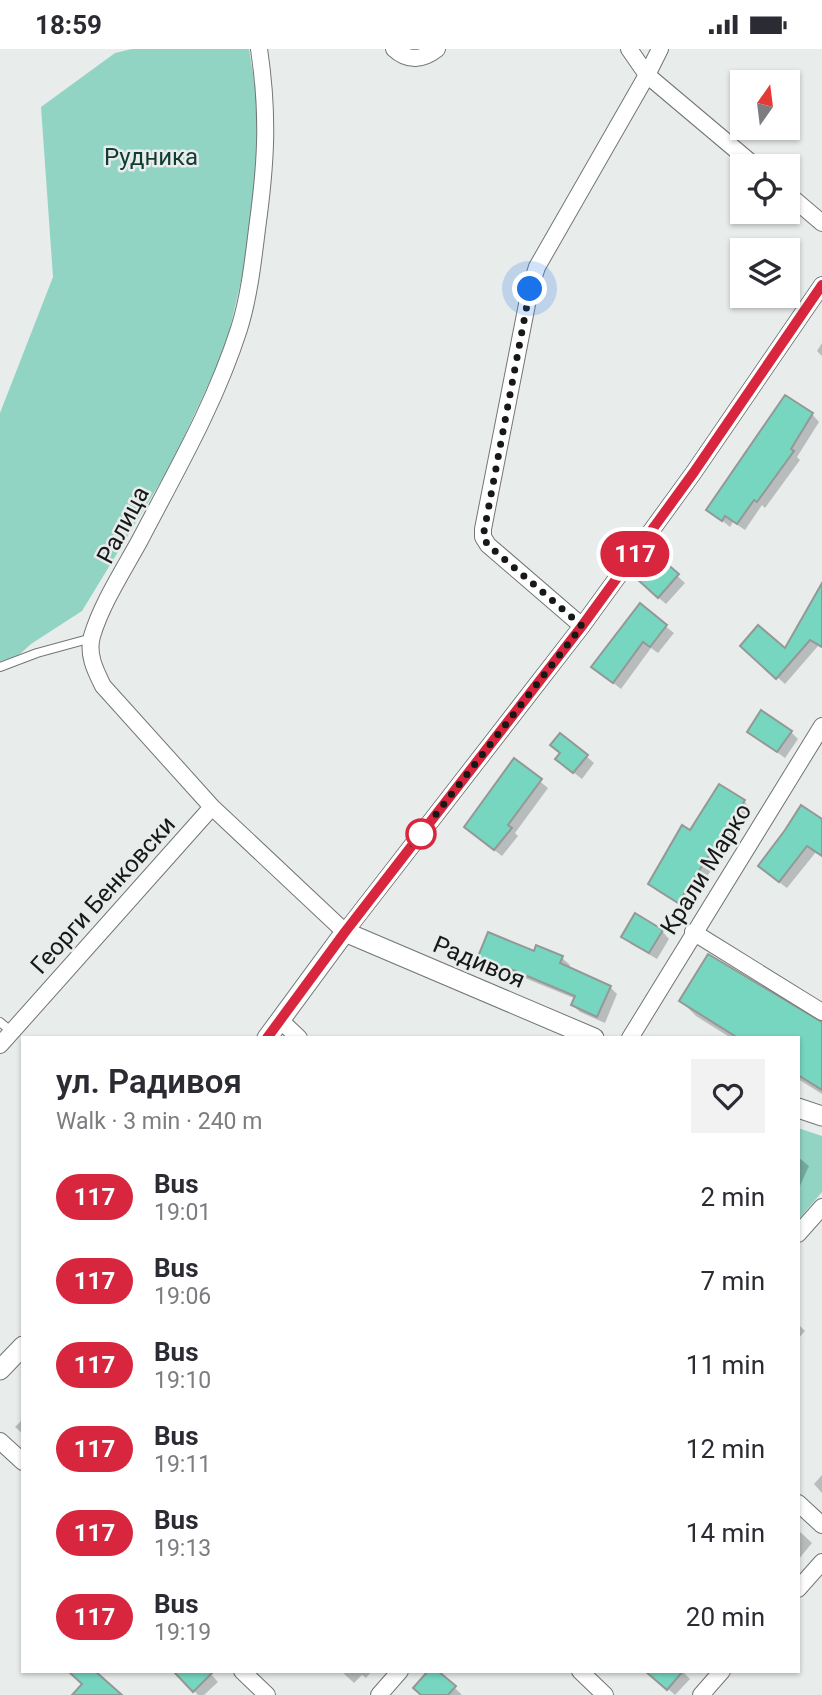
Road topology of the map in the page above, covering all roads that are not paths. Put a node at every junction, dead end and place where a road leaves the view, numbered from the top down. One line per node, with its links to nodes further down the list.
1 (259, 49): 12 (street, Ралица)
2 (394, 49): 3 (street)
3 (437, 49)
4 (629, 49): 6 (street)
5 (660, 49): 6 (street)
6 (647, 75): 7 (street); 11 (street)
7 (741, 154)
8 (800, 204): 9 (street)
9 (822, 223)
10 (822, 285): 11 (street)
11 (582, 626): 16 (street)
12 (92, 638): 13 (lane); 15 (street)
13 (0, 667)
14 (822, 726): 17 (street, Крали Марко)
15 (212, 807): 16 (street); 20 (street, Георги Бенковски)
16 (345, 932): 19 (street); 23 (street, Радивоя)
17 (693, 932): 18 (street); 24 (street, Крали Марко)
18 (822, 1012)
19 (281, 1020): 21 (street); 22 (street)
20 (12, 1032): 25 (street, Георги Бенковски)
21 (269, 1036)
22 (297, 1036)
23 (589, 1036)
24 (630, 1036)
25 (0, 1045)
26 (800, 1109): 27 (street)
27 (822, 1116)
28 (822, 1207): 29 (street)
29 (800, 1232)
30 (21, 1348): 31 (street)
31 (0, 1370)
32 (0, 1441): 33 (street)
33 (21, 1460)
34 (800, 1505): 35 (street)
35 (822, 1525)
36 (822, 1562): 37 (street)
37 (800, 1586)
38 (244, 1673): 42 (street)
39 (398, 1673): 43 (street)
40 (582, 1673): 44 (street)
41 (720, 1673): 45 (street)
42 (267, 1695)
43 (379, 1695)
44 (605, 1695)
45 (701, 1695)

